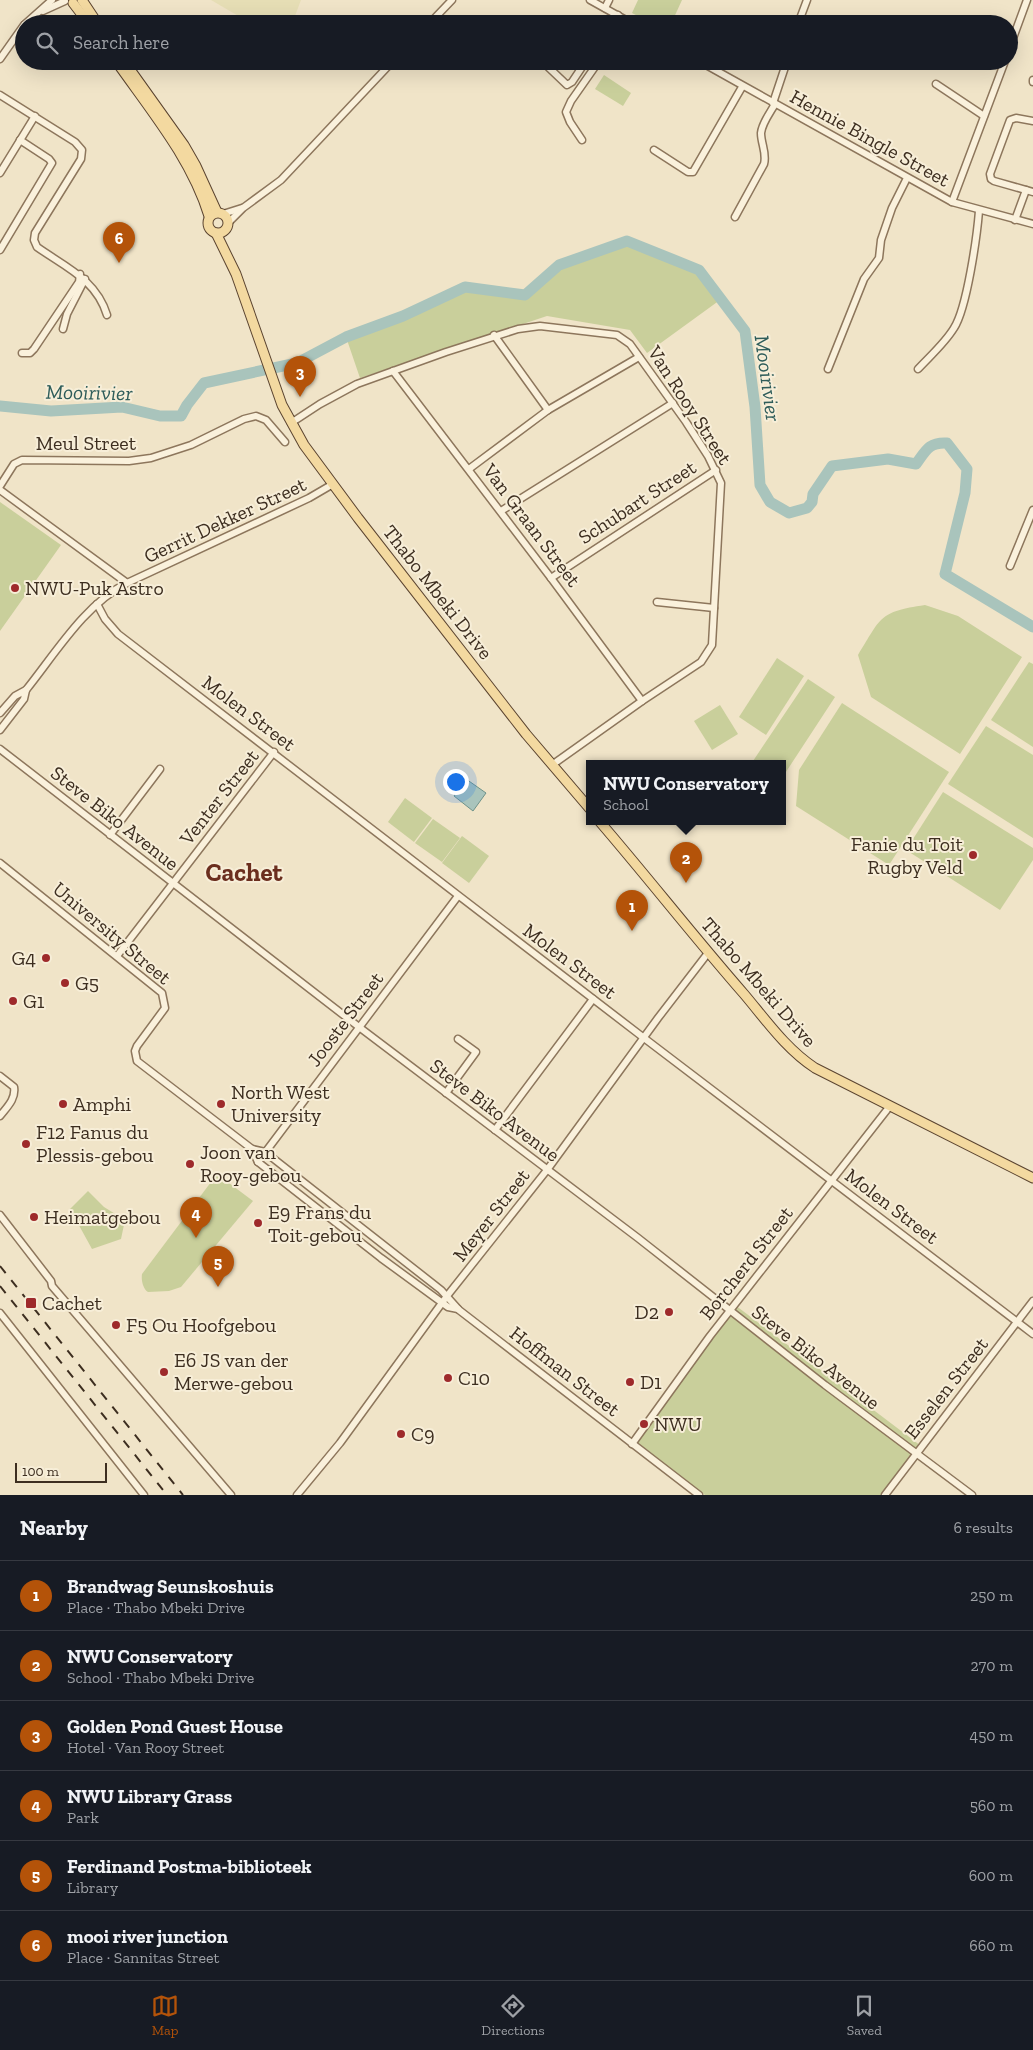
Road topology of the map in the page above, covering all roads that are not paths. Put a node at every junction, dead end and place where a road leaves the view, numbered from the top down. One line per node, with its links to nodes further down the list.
1 (52, 0): 9 (street)
2 (452, 0): 13 (street)
3 (590, 0): 8 (street)
4 (609, 0): 8 (street)
5 (807, 0): 15 (street)
6 (1027, 0): 16 (street)
7 (73, 1): 9 (street); 11 (main road); 12 (main road)
8 (605, 8): 14 (street)
9 (37, 13): 10 (street)
10 (35, 15)
11 (83, 15)
12 (88, 15)
13 (438, 15)
14 (618, 15)
15 (801, 15)
16 (1018, 24)
17 (15, 38): 18 (street)
18 (0, 60)
19 (122, 70): 44 (main road)
20 (130, 70): 44 (main road)
21 (385, 70): 42 (street)
22 (551, 70): 23 (street)
23 (580, 70)
24 (593, 70): 36 (street)
25 (713, 70): 29 (street, Hennie Bingle Street)
26 (784, 70): 31 (street)
27 (1002, 70): 33 (street)
28 (936, 84): 33 (street)
29 (742, 87): 31 (street, Hennie Bingle Street); 37 (street)
30 (0, 95): 32 (street)
31 (774, 104): 39 (street, Hennie Bingle Street); 45 (street)
32 (35, 116): 35 (street); 50 (street)
33 (984, 116): 41 (street)
34 (1033, 121): 40 (street)
35 (20, 140): 38 (street); 49 (street)
36 (582, 140)
37 (654, 150)
38 (0, 173)
39 (907, 178): 41 (street, Hennie Bingle Street); 56 (street)
40 (1029, 191): 46 (street)
41 (952, 202): 43 (street, Hennie Bingle Street)
42 (243, 208): 44 (street); 48 (street)
43 (979, 210): 46 (street, Hennie Bingle Street); 57 (street)
44 (217, 214): 48 (main road); 48 (main road)
45 (735, 218)
46 (1016, 220): 47 (street, Hennie Bingle Street)
47 (1033, 224)
48 (223, 229): 61 (main road, Thabo Mbeki Drive)
49 (0, 250)
50 (83, 277): 51 (street); 52 (street); 54 (street)
51 (107, 315)
52 (63, 329)
53 (494, 336): 55 (street, Van Rooy Street); 58 (street, Van Rooy Street); 60 (street)
54 (22, 353)
55 (639, 357): 59 (street, Van Rooy Street); 60 (street)
56 (828, 369)
57 (918, 369)
58 (393, 371): 61 (street, Van Rooy Street); 63 (street, Van Graan Street)
59 (673, 403): 64 (street, Van Rooy Street); 69 (street)
60 (548, 410): 63 (street)
61 (291, 423): 65 (main road, Thabo Mbeki Drive)
62 (285, 442): 66 (street, Meul Street)
63 (469, 469): 69 (street, Van Graan Street)
64 (716, 470): 71 (street, Schubart Street); 75 (street, Van Rooy Street)
65 (333, 484): 72 (street, Gerrit Dekker Street); 84 (main road, Thabo Mbeki Drive)
66 (0, 486)
67 (0, 490): 72 (street)
68 (1033, 510): 70 (street)
69 (501, 512): 71 (street, Van Graan Street)
70 (1010, 566)
71 (551, 578): 78 (street, Van Graan Street)
72 (127, 583): 74 (street, Gerrit Dekker Street)
73 (657, 602): 75 (street)
74 (97, 604): 76 (street, Gerrit Dekker Street); 83 (street, Molen Street)
75 (714, 608): 78 (street, Van Rooy Street)
76 (26, 690): 77 (street, Gerrit Dekker Street); 81 (street, Gerrit Dekker Street)
77 (15, 696): 79 (street); 80 (street, Gerrit Dekker Street)
78 (642, 701): 84 (street, Van Rooy Street)
79 (0, 705)
80 (0, 713)
81 (0, 730)
82 (0, 749): 88 (street, Steve Biko Avenue)
83 (274, 752): 90 (street, Venter Street); 91 (street, Molen Street)
84 (552, 765): 86 (main road, Thabo Mbeki Drive)
85 (160, 769): 88 (street)
86 (586, 804)
87 (602, 825): 92 (main road, Thabo Mbeki Drive)
88 (110, 834): 90 (street, Steve Biko Avenue)
89 (0, 863): 93 (street, University Street)
90 (173, 883): 93 (street, Venter Street); 95 (street, Steve Biko Avenue)
91 (458, 896): 94 (street, Molen Street); 95 (street, Jooste Street)
92 (708, 953): 96 (street, Meyer Street); 101 (main road, Thabo Mbeki Drive)
93 (117, 956): 98 (street, University Street)
94 (593, 999): 96 (street, Molen Street); 103 (street)
95 (359, 1027): 100 (street, Steve Biko Avenue); 105 (street, Jooste Street)
96 (644, 1038): 107 (street, Meyer Street); 109 (street, Molen Street)
97 (458, 1039): 100 (street)
98 (142, 1065): 104 (street, Hoffman Street)
99 (0, 1076): 102 (street)
100 (446, 1093): 103 (street, Steve Biko Avenue)
101 (890, 1106): 108 (main road, Thabo Mbeki Drive); 109 (street, Borcherd Street)
102 (0, 1116)
103 (495, 1130): 107 (street, Steve Biko Avenue)
104 (252, 1149): 105 (street, Hoffman Street); 106 (street, Hoffman Street)
105 (265, 1152): 106 (street, Jooste Street); 111 (street, Hoffman Street)
106 (258, 1162): 113 (street, Hoffman Street)
107 (547, 1170): 111 (street, Meyer Street); 115 (street, Steve Biko Avenue)
108 (1033, 1178)
109 (831, 1180): 115 (street, Borcherd Street); 117 (street, Molen Street)
110 (0, 1215): 122 (street)
111 (447, 1296): 113 (street, Meyer Street); 114 (street, Hoffman Street)
112 (1033, 1301): 117 (street, Esselen Street)
113 (442, 1303): 114 (street, Hoffman Street); 123 (street, Meyer Street)
114 (459, 1310): 119 (street, Hoffman Street)
115 (730, 1311): 119 (street, Borcherd Street); 120 (street, Steve Biko Avenue)
116 (0, 1313): 121 (street)
117 (1018, 1322): 118 (street, Molen Street); 120 (street, Esselen Street)
118 (1033, 1334)
119 (632, 1444): 124 (street, Hoffman Street)
120 (917, 1453): 125 (street, Esselen Street); 126 (street, Steve Biko Avenue)
121 (144, 1495)
122 (231, 1495)
123 (297, 1495)
124 (699, 1495)
125 (885, 1495)
126 (972, 1495)

